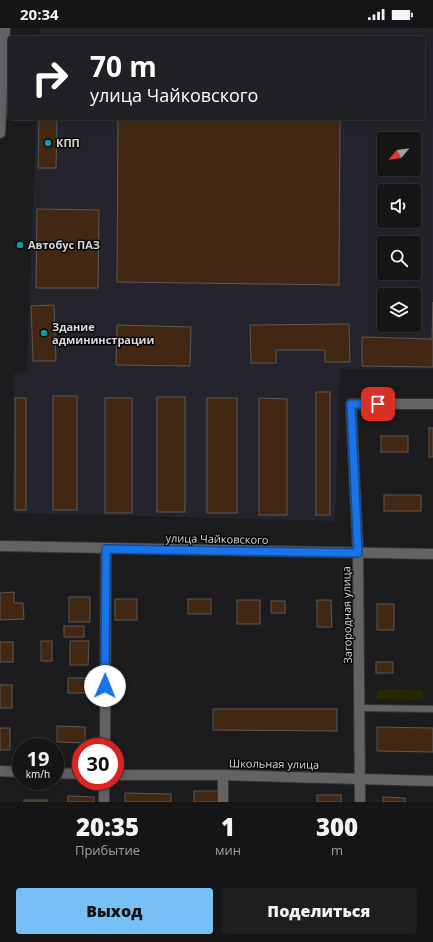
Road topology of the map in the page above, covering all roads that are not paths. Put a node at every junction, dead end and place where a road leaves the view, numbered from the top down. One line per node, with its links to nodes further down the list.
1 (5, 28): 2 (street)
2 (0, 133)
3 (433, 404): 6 (street, Загородная улица)
4 (0, 546): 5 (street, улица Чайковского)
5 (106, 549): 6 (street, улица Чайковского); 10 (street)
6 (358, 553): 7 (street, улица Чайковского); 8 (street, Загородная улица)
7 (433, 554)
8 (360, 708): 9 (lane); 15 (street, Загородная улица)
9 (433, 709)
10 (105, 738)
11 (0, 771): 12 (street)
12 (12, 772)
13 (124, 775): 14 (street, Школьная улица)
14 (223, 775): 15 (street, Школьная улица); 19 (street)
15 (360, 778): 16 (street, Школьная улица); 20 (street, Загородная улица)
16 (433, 781)
17 (104, 790): 18 (street)
18 (104, 802)
19 (223, 802)
20 (360, 802)

